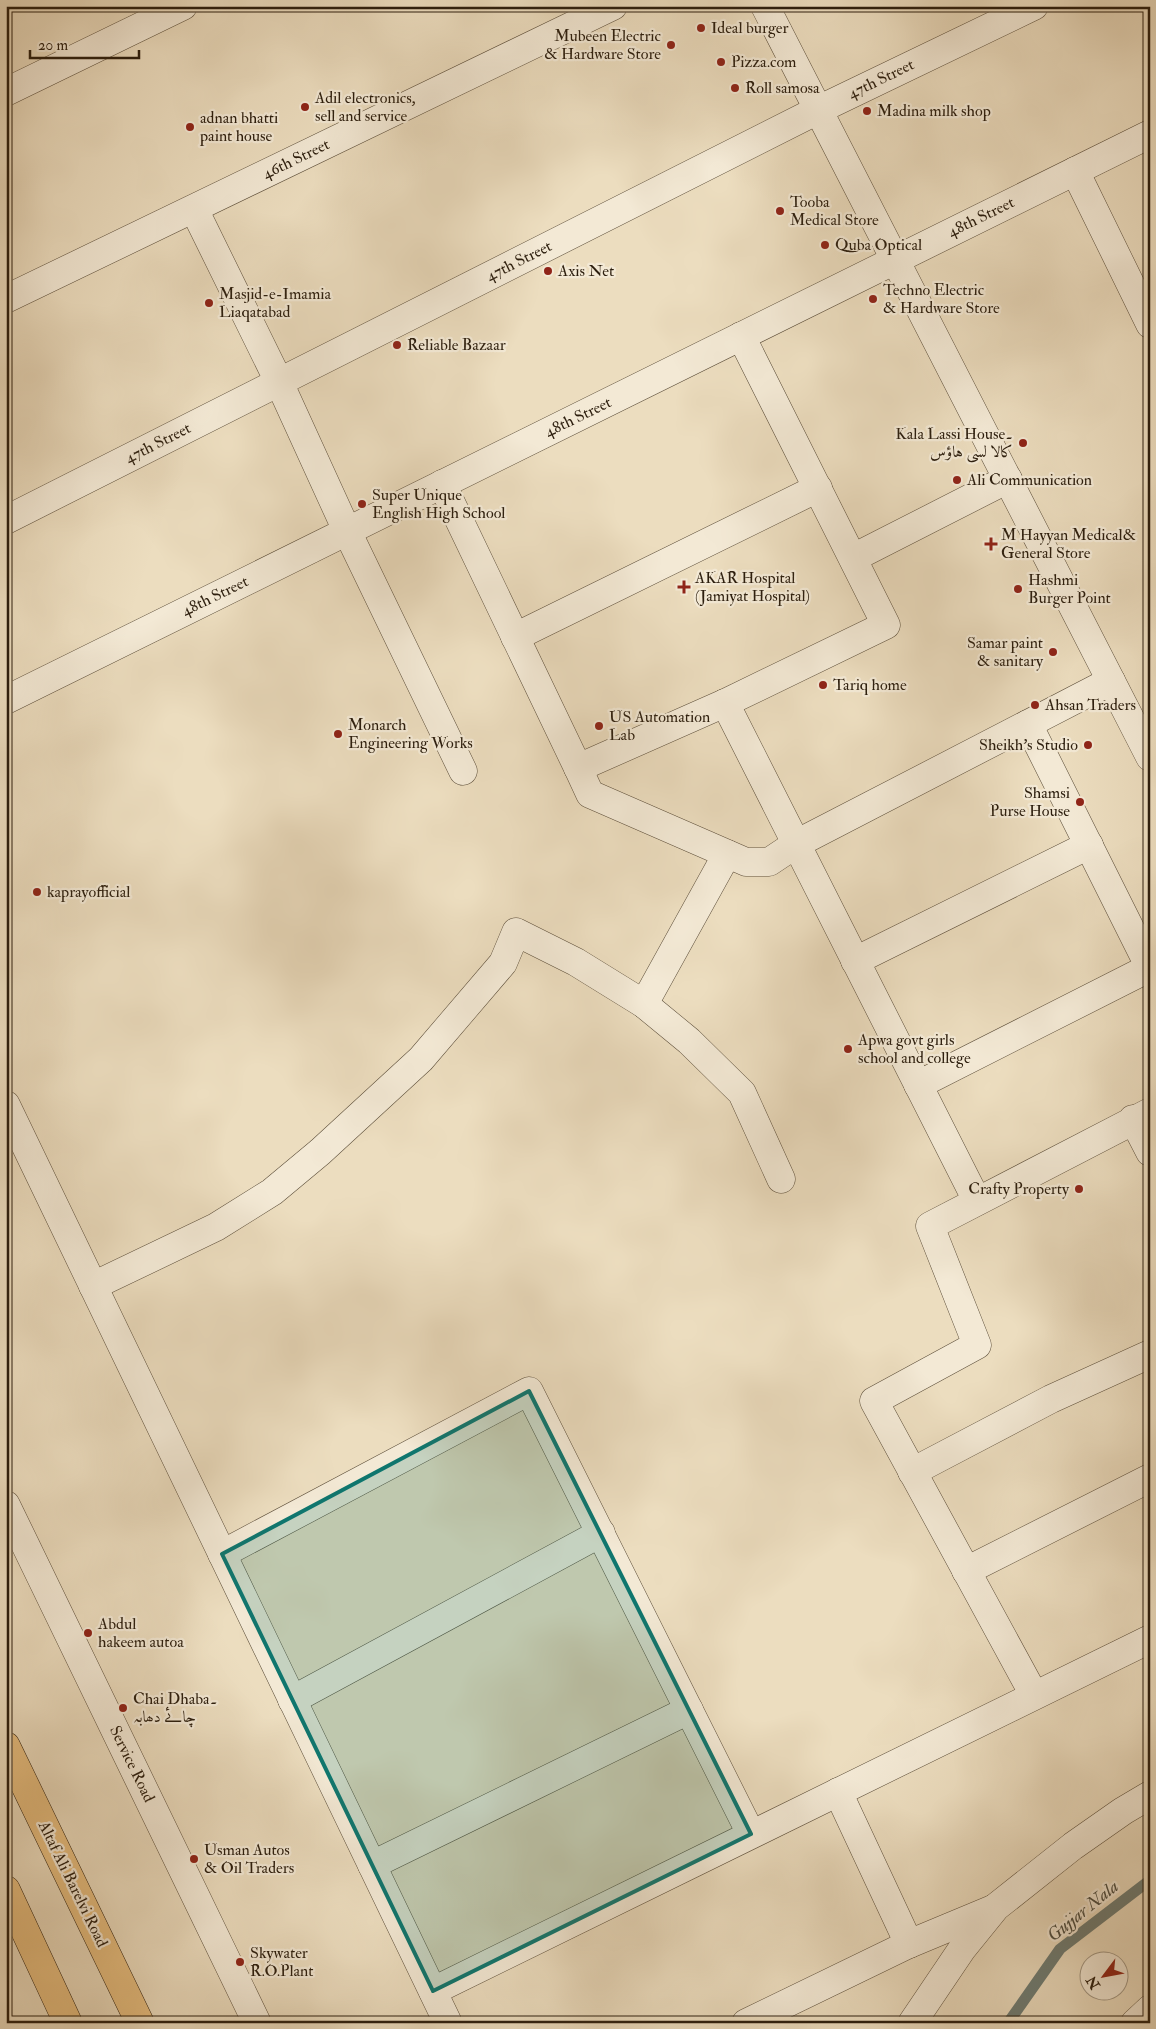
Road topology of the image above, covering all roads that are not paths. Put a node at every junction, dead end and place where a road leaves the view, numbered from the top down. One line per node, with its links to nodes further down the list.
1 (183, 6): 5 (street)
2 (613, 6): 9 (street, 46th Street)
3 (765, 6): 6 (street)
4 (1034, 6): 6 (street, 47th Street)
5 (6, 92)
6 (818, 110): 10 (street); 14 (street, 47th Street)
7 (1150, 134): 8 (street, 48th Street)
8 (1075, 171): 10 (street, 48th Street); 12 (street)
9 (194, 208): 11 (street, 46th Street); 14 (street)
10 (895, 260): 13 (street, 48th Street); 15 (street)
11 (6, 299)
12 (1150, 324)
13 (741, 336): 16 (street, 48th Street); 17 (street)
14 (279, 382): 18 (street, 47th Street); 19 (street)
15 (1008, 479): 20 (street); 22 (street)
16 (442, 484): 19 (street, 48th Street); 21 (street)
17 (818, 488): 20 (street); 21 (street)
18 (6, 520)
19 (347, 531): 23 (street, 48th Street); 28 (street)
20 (853, 558): 24 (street)
21 (515, 637): 27 (street)
22 (1111, 681): 25 (street); 26 (street)
23 (6, 700)
24 (725, 703): 27 (street); 29 (street)
25 (1028, 724): 29 (street); 30 (street)
26 (1150, 757)
27 (578, 768): 31 (street)
28 (463, 770)
29 (796, 844): 31 (street); 32 (street)
30 (1089, 845): 32 (street); 33 (street)
31 (727, 854): 34 (street)
32 (856, 961): 35 (street)
33 (1150, 968): 35 (street)
34 (644, 1004): 39 (street); 41 (street)
35 (918, 1085): 40 (street)
36 (6, 1105): 41 (street)
37 (1141, 1116): 38 (street); 40 (street)
38 (1150, 1152)
39 (781, 1179)
40 (977, 1200): 43 (street)
41 (93, 1286): 47 (street)
42 (1150, 1354): 43 (street)
43 (912, 1472): 48 (street)
44 (1150, 1478): 48 (street)
45 (6, 1505): 65 (street, Service Road)
46 (601, 1533): 47 (street); 51 (street); 52 (street)
47 (222, 1554): 51 (street)
48 (966, 1571): 50 (street)
49 (1150, 1639): 50 (street)
50 (1034, 1695): 54 (street)
51 (292, 1700): 57 (street)
52 (689, 1710): 56 (street); 57 (street)
53 (6, 1746): 64 (main road, Altaf Ali Barelvi Road)
54 (838, 1792): 56 (street); 60 (street)
55 (1150, 1795): 59 (street)
56 (751, 1834): 61 (street)
57 (372, 1865): 61 (street)
58 (6, 1890): 63 (main road)
59 (996, 1907): 60 (street); 68 (street)
60 (909, 1944): 67 (street)
61 (433, 1990): 66 (street)
62 (1150, 2009): 69 (street)
63 (68, 2023)
64 (140, 2023)
65 (257, 2023)
66 (448, 2023)
67 (746, 2023)
68 (912, 2023)
69 (1135, 2023)

